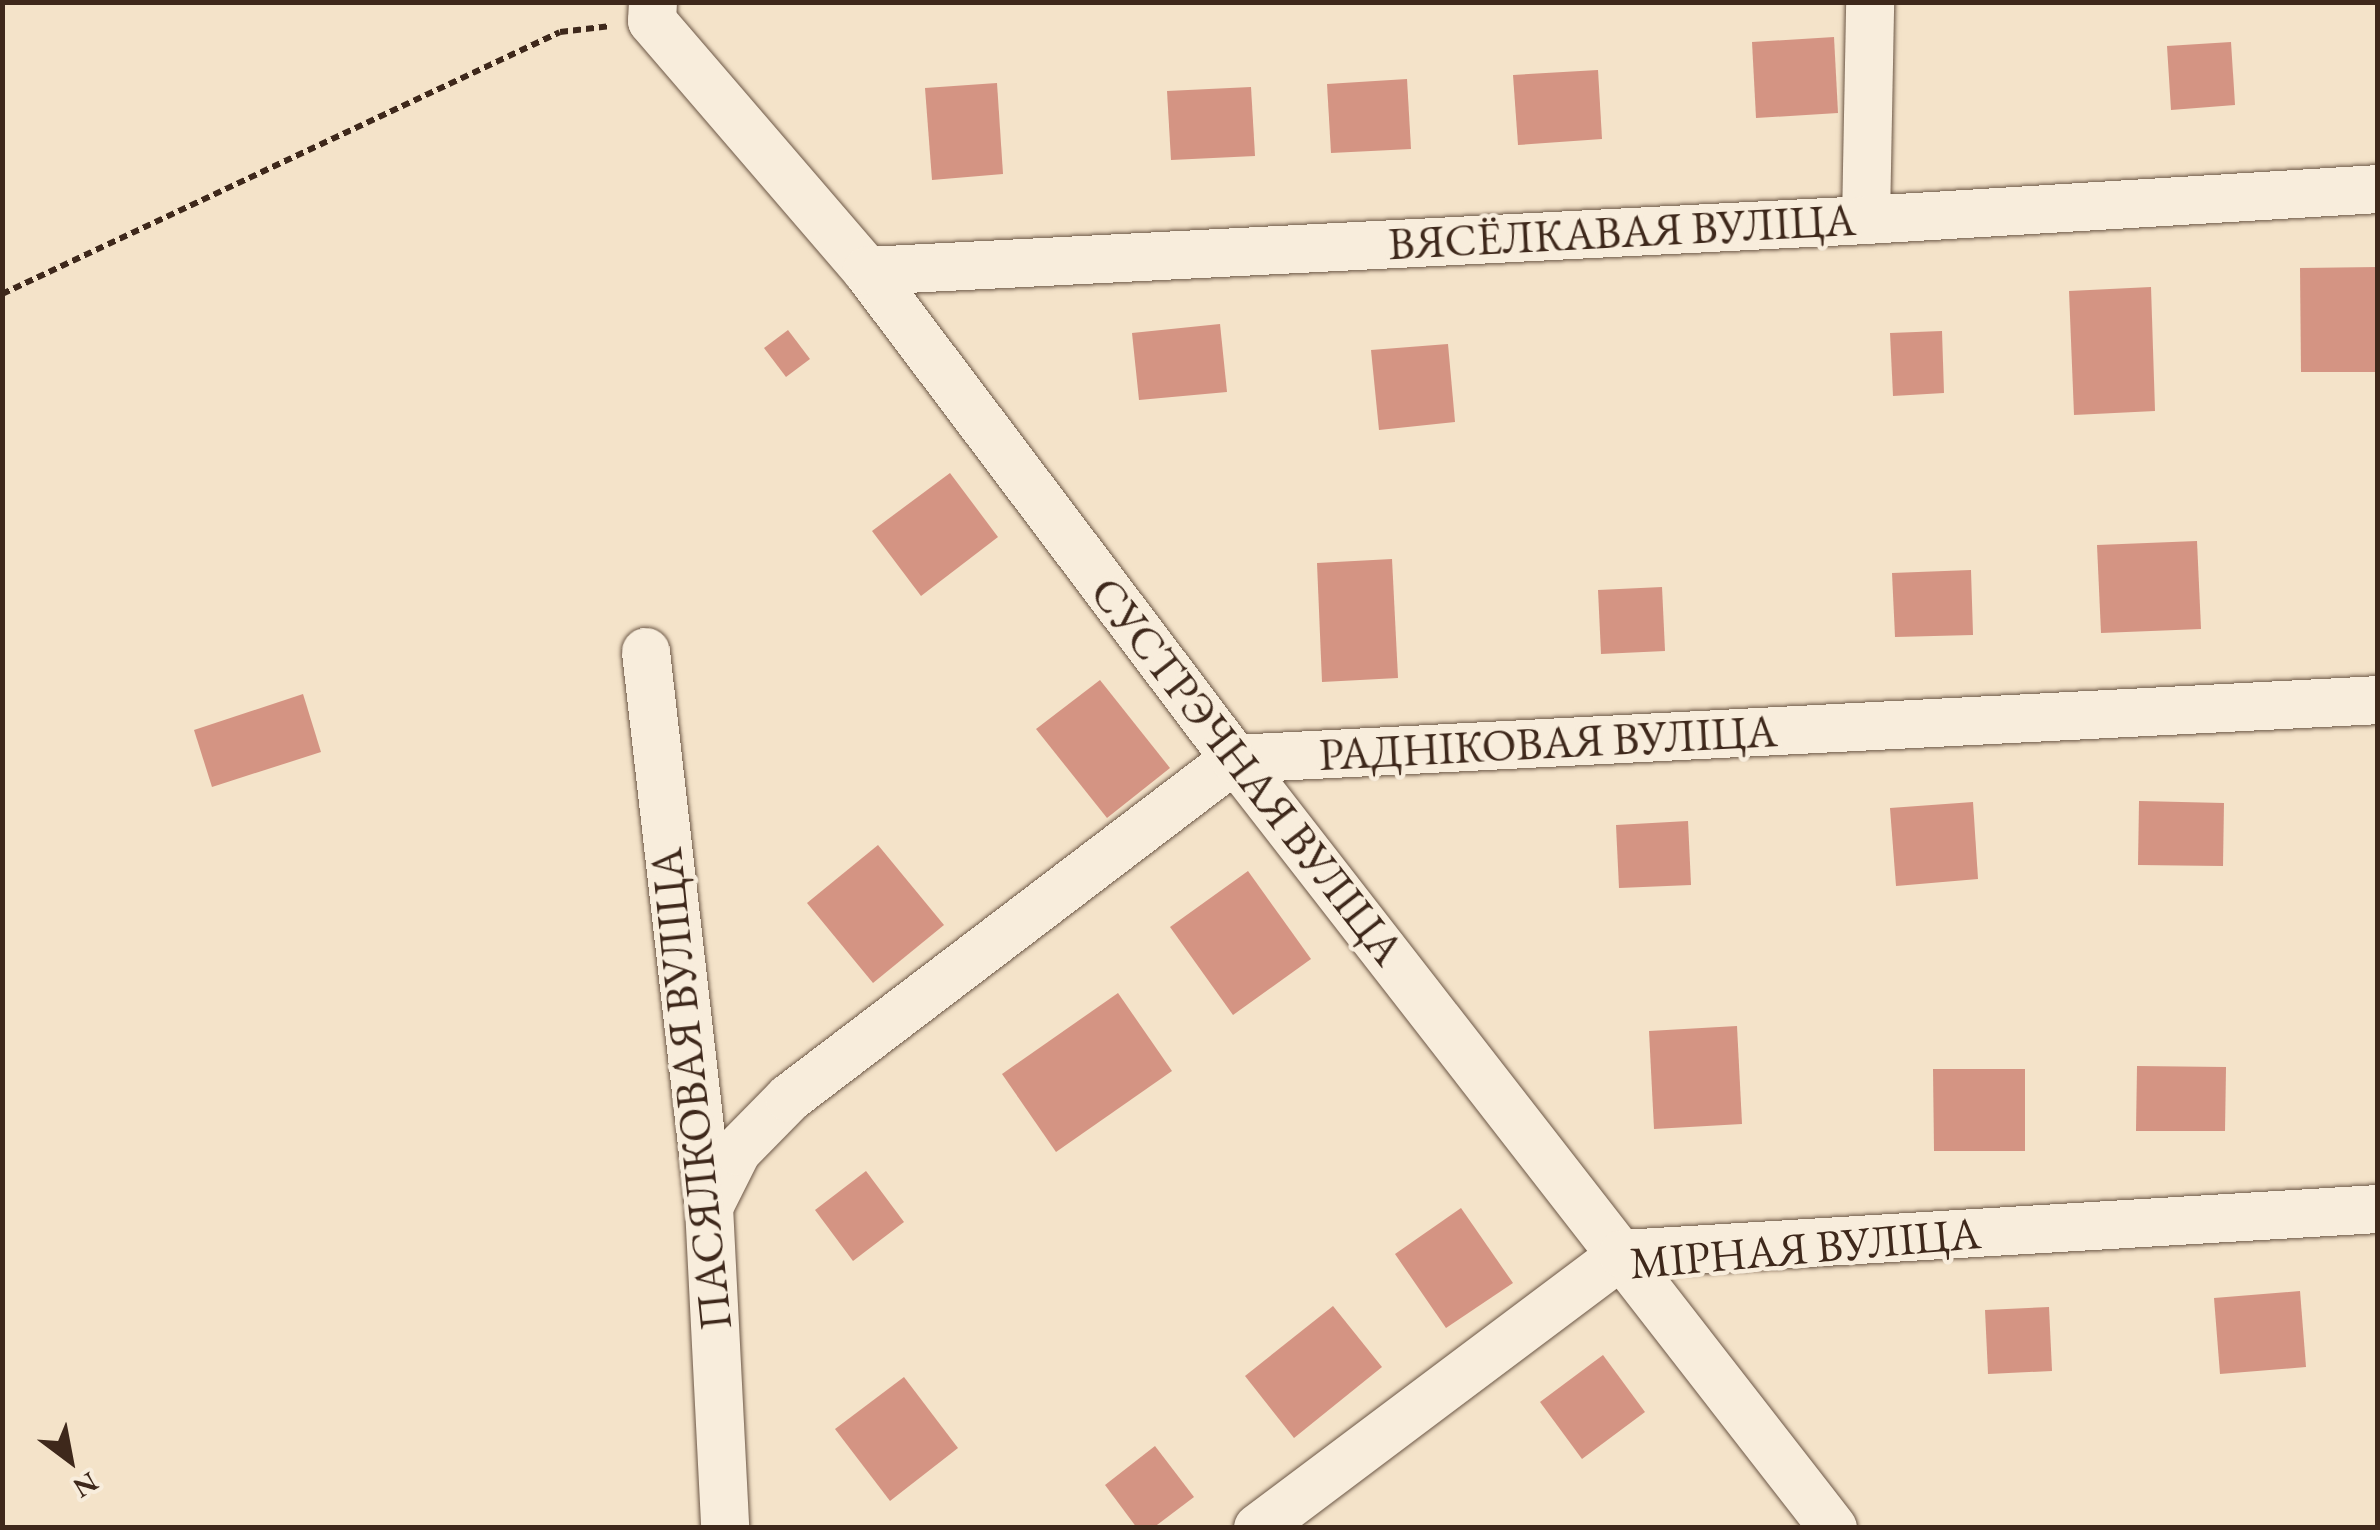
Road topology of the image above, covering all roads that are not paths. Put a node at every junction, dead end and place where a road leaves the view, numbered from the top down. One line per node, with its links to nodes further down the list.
1 (1870, 2): 4 (street)
2 (652, 12): 5 (street, СУСТРЭЧНАЯ ВУЛІЦА)
3 (2378, 189): 4 (street, ВЯСЁЛКАВАЯ ВУЛІЦА)
4 (1866, 220): 5 (street, ВЯСЁЛКАВАЯ ВУЛІЦА)
5 (867, 271): 8 (street, СУСТРЭЧНАЯ ВУЛІЦА)
6 (646, 652): 9 (street, ПАСЯЛКОВАЯ ВУЛІЦА)
7 (2378, 700): 8 (street, РАДНІКОВАЯ ВУЛІЦА)
8 (1235, 759): 9 (street); 11 (street, СУСТРЭЧНАЯ ВУЛІЦА)
9 (709, 1207): 12 (street, ПАСЯЛКОВАЯ ВУЛІЦА)
10 (2378, 1209): 11 (street, МІРНАЯ ВУЛІЦА)
11 (1623, 1254): 13 (street, МІРНАЯ ВУЛІЦА); 14 (street, СУСТРЭЧНАЯ ВУЛІЦА)
12 (726, 1528)
13 (1258, 1528)
14 (1834, 1528)

